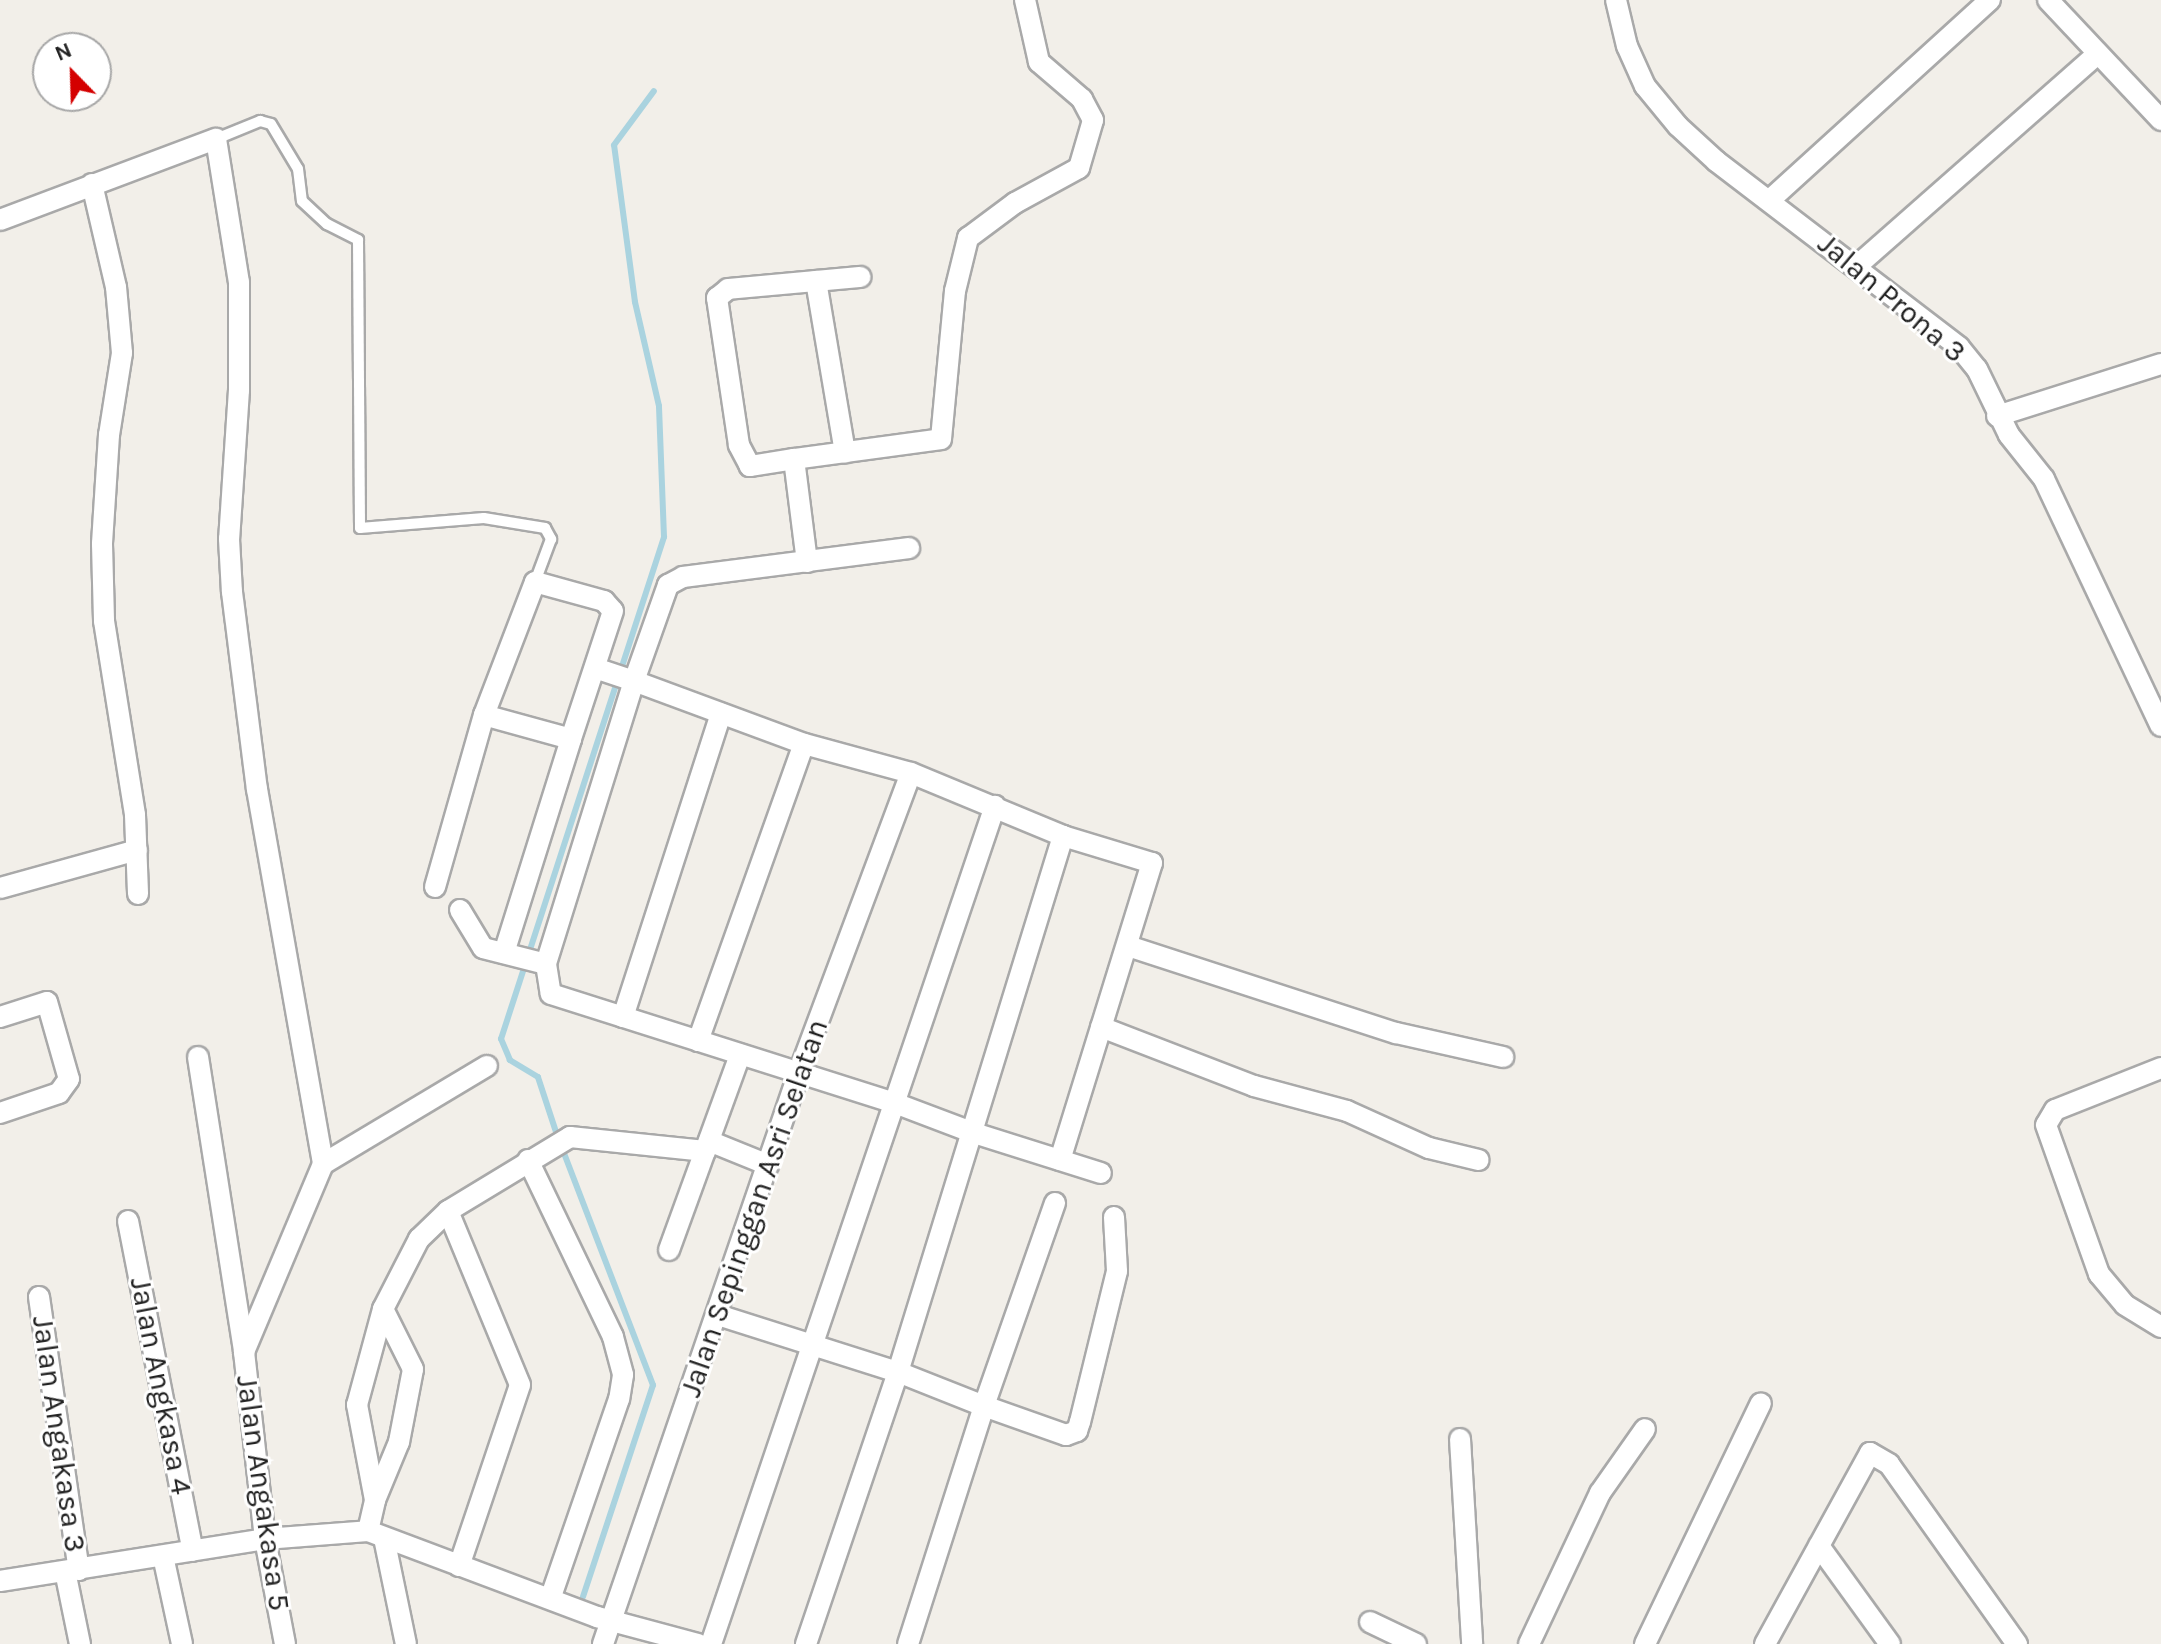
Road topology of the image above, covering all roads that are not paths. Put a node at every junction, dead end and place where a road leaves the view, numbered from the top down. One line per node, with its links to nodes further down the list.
1 (1025, 0): 16 (street)
2 (1616, 0): 9 (street, Jalan Prona 3)
3 (1990, 0): 9 (street)
4 (2048, 0): 5 (street)
5 (2097, 54): 6 (street); 11 (street)
6 (2161, 120)
7 (216, 139): 8 (street); 20 (lane); 56 (street)
8 (92, 184): 10 (street); 31 (street)
9 (1771, 199): 11 (street, Jalan Prona 3)
10 (0, 220)
11 (1858, 265): 15 (street, Jalan Prona 3)
12 (860, 277): 13 (street)
13 (816, 281): 16 (street); 17 (street)
14 (2161, 364): 15 (street)
15 (1997, 416): 25 (street, Jalan Prona 3)
16 (845, 453): 17 (street)
17 (794, 459): 19 (street)
18 (909, 548): 19 (street)
19 (807, 562): 22 (street)
20 (535, 582): 21 (street); 24 (street)
21 (597, 669): 22 (street); 26 (street)
22 (633, 681): 23 (street); 38 (street)
23 (721, 713): 27 (street); 40 (street)
24 (484, 715): 26 (street); 32 (street)
25 (2161, 726)
26 (571, 739): 37 (street)
27 (804, 744): 28 (street); 42 (street)
28 (911, 773): 29 (street); 48 (street, Jalan Sepinggan Asri Selatan)
29 (995, 806): 30 (street); 49 (street)
30 (1063, 836): 36 (street); 51 (street)
31 (137, 850): 33 (street); 34 (street)
32 (435, 887)
33 (0, 888)
34 (138, 894)
35 (460, 910): 37 (street)
36 (1128, 946): 41 (street); 45 (street)
37 (504, 953): 38 (street)
38 (546, 964): 40 (street)
39 (0, 1017): 50 (street)
40 (623, 1017): 42 (street)
41 (1101, 1027): 54 (street); 55 (street)
42 (698, 1041): 43 (street)
43 (740, 1055): 48 (street); 52 (street)
44 (198, 1057): 69 (street)
45 (1503, 1057)
46 (487, 1066): 56 (street)
47 (2161, 1068): 67 (street)
48 (798, 1075): 49 (street); 57 (street, Jalan Sepinggan Asri Selatan)
49 (892, 1102): 51 (street); 68 (street)
50 (0, 1113)
51 (974, 1133): 54 (street); 70 (street)
52 (707, 1146): 53 (street); 57 (street); 63 (street)
53 (528, 1160): 60 (street); 84 (street)
54 (1060, 1160): 58 (street)
55 (1479, 1160)
56 (323, 1164): 69 (street, Jalan Angakasa 5)
57 (768, 1165): 66 (street, Jalan Sepinggan Asri Selatan)
58 (1101, 1173)
59 (1055, 1203): 72 (street)
60 (448, 1211): 65 (street); 81 (street)
61 (1114, 1217): 72 (street)
62 (128, 1221): 79 (street, Jalan Angkasa 4)
63 (669, 1250)
64 (39, 1297): 82 (street, Jalan Angakasa 3)
65 (383, 1309): 75 (street); 75 (street)
66 (718, 1315): 68 (street); 85 (street, Jalan Sepinggan Asri Selatan)
67 (2161, 1327)
68 (809, 1345): 70 (street); 93 (street)
69 (244, 1352): 77 (street, Jalan Angakasa 5)
70 (898, 1372): 72 (street); 94 (street)
71 (1761, 1403): 99 (street)
72 (984, 1406): 95 (street)
73 (1645, 1429): 98 (street)
74 (1460, 1439): 97 (street)
75 (375, 1500): 76 (street)
76 (376, 1535): 77 (street); 81 (street); 90 (street)
77 (265, 1539): 79 (street); 89 (street, Jalan Angakasa 5)
78 (1819, 1546): 100 (street); 101 (street); 102 (street)
79 (193, 1551): 80 (street)
80 (163, 1556): 82 (street); 88 (street)
81 (459, 1566): 84 (street)
82 (72, 1571): 83 (street); 87 (street, Jalan Angakasa 3)
83 (0, 1581)
84 (554, 1598): 85 (street)
85 (603, 1619): 91 (street, Jalan Sepinggan Asri Selatan); 92 (street)
86 (1370, 1622): 96 (street)
87 (80, 1644)
88 (182, 1644)
89 (285, 1644)
90 (406, 1644)
91 (603, 1644)
92 (698, 1644)
93 (711, 1644)
94 (806, 1644)
95 (908, 1644)
96 (1416, 1644)
97 (1472, 1644)
98 (1529, 1644)
99 (1645, 1644)
100 (1765, 1644)
101 (1890, 1644)
102 (2017, 1644)

